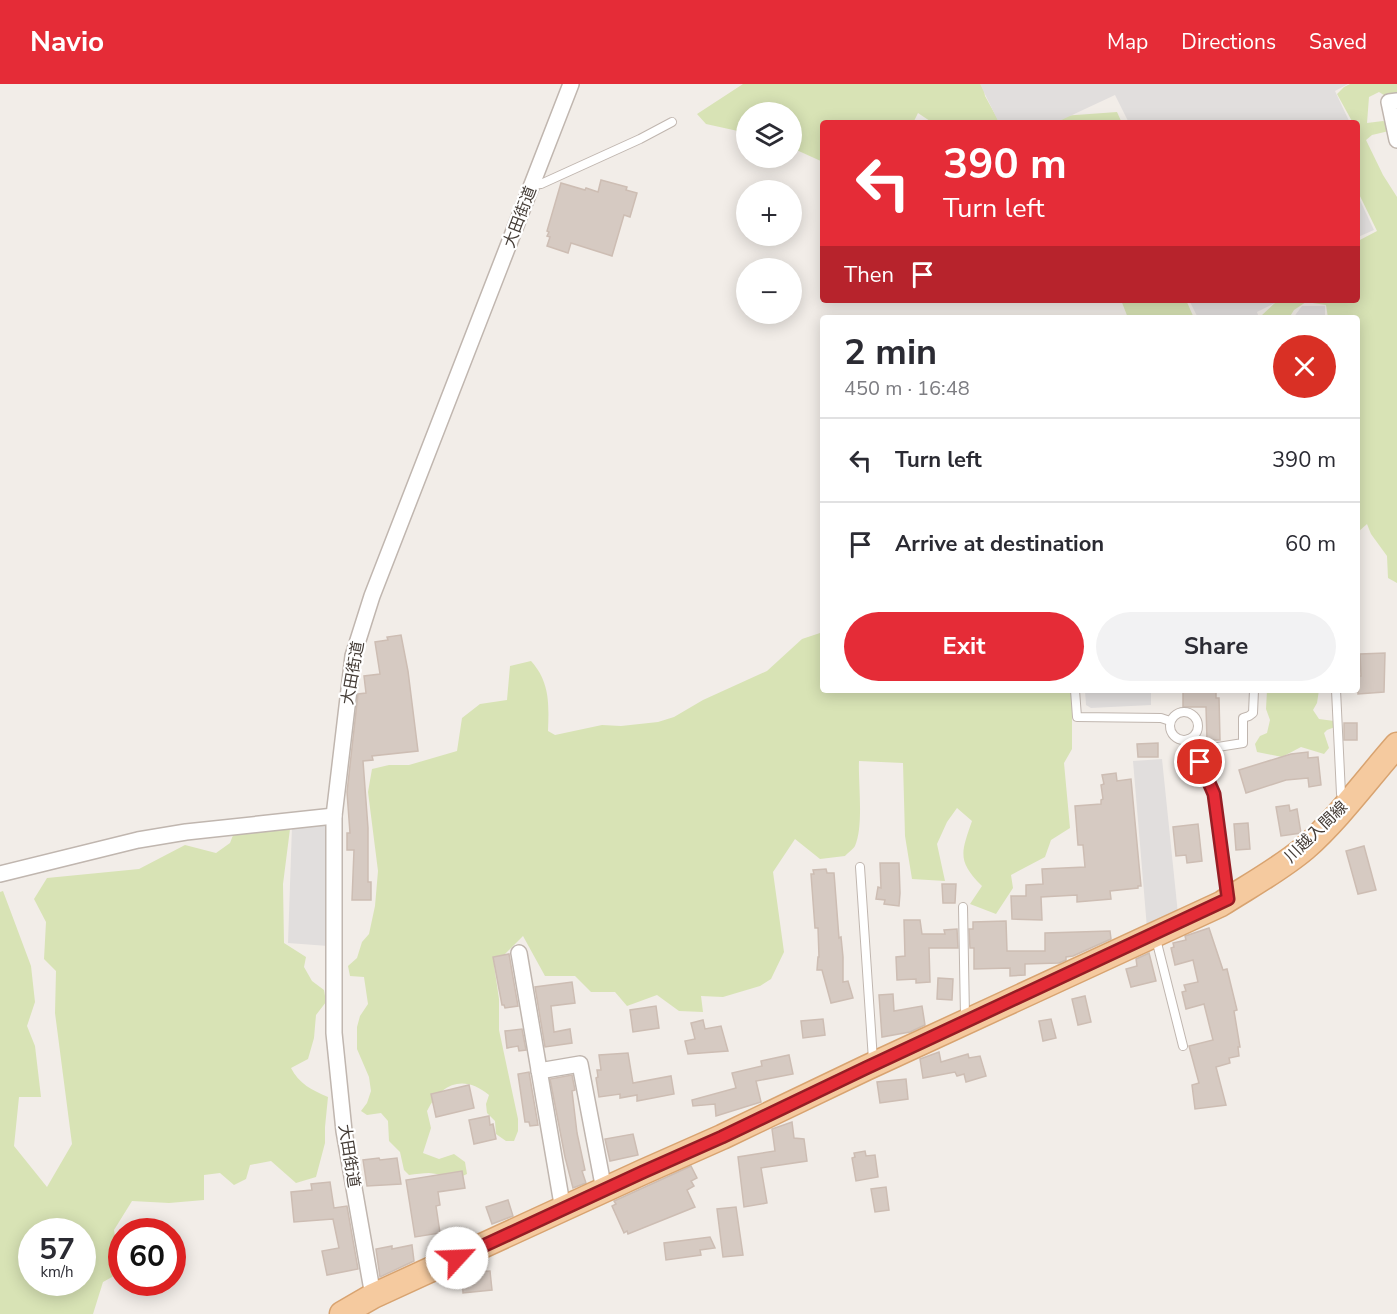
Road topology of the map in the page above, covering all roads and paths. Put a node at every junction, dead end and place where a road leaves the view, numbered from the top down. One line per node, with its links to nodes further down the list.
1 (571, 84): 5 (street, 大田街道)
2 (1397, 101): 4 (street)
3 (672, 122): 5 (lane)
4 (1397, 140)
5 (532, 184): 14 (street, 大田街道)
6 (1075, 693): 9 (lane)
7 (1254, 693): 12 (lane)
8 (1336, 693): 13 (lane)
9 (1170, 721): 10 (lane); 10 (lane)
10 (1189, 739): 12 (lane)
11 (1397, 745): 13 (main road, 川越入間線)
12 (1199, 750): 17 (lane)
13 (1347, 804): 17 (main road, 川越入間線)
14 (334, 816): 16 (street); 27 (street, 大田街道)
15 (860, 867): 23 (lane)
16 (0, 874)
17 (1228, 899): 19 (main road, 川越入間線)
18 (963, 907): 21 (lane)
19 (1155, 935): 21 (main road, 川越入間線); 22 (lane)
20 (519, 953): 24 (street)
21 (965, 1022): 23 (main road, 川越入間線)
22 (1183, 1046)
23 (873, 1064): 25 (main road, 川越入間線)
24 (539, 1071): 25 (street); 26 (street)
25 (604, 1190): 26 (main road, 川越入間線)
26 (562, 1210): 27 (main road, 川越入間線)
27 (373, 1296): 28 (main road, 川越入間線)
28 (342, 1314)

